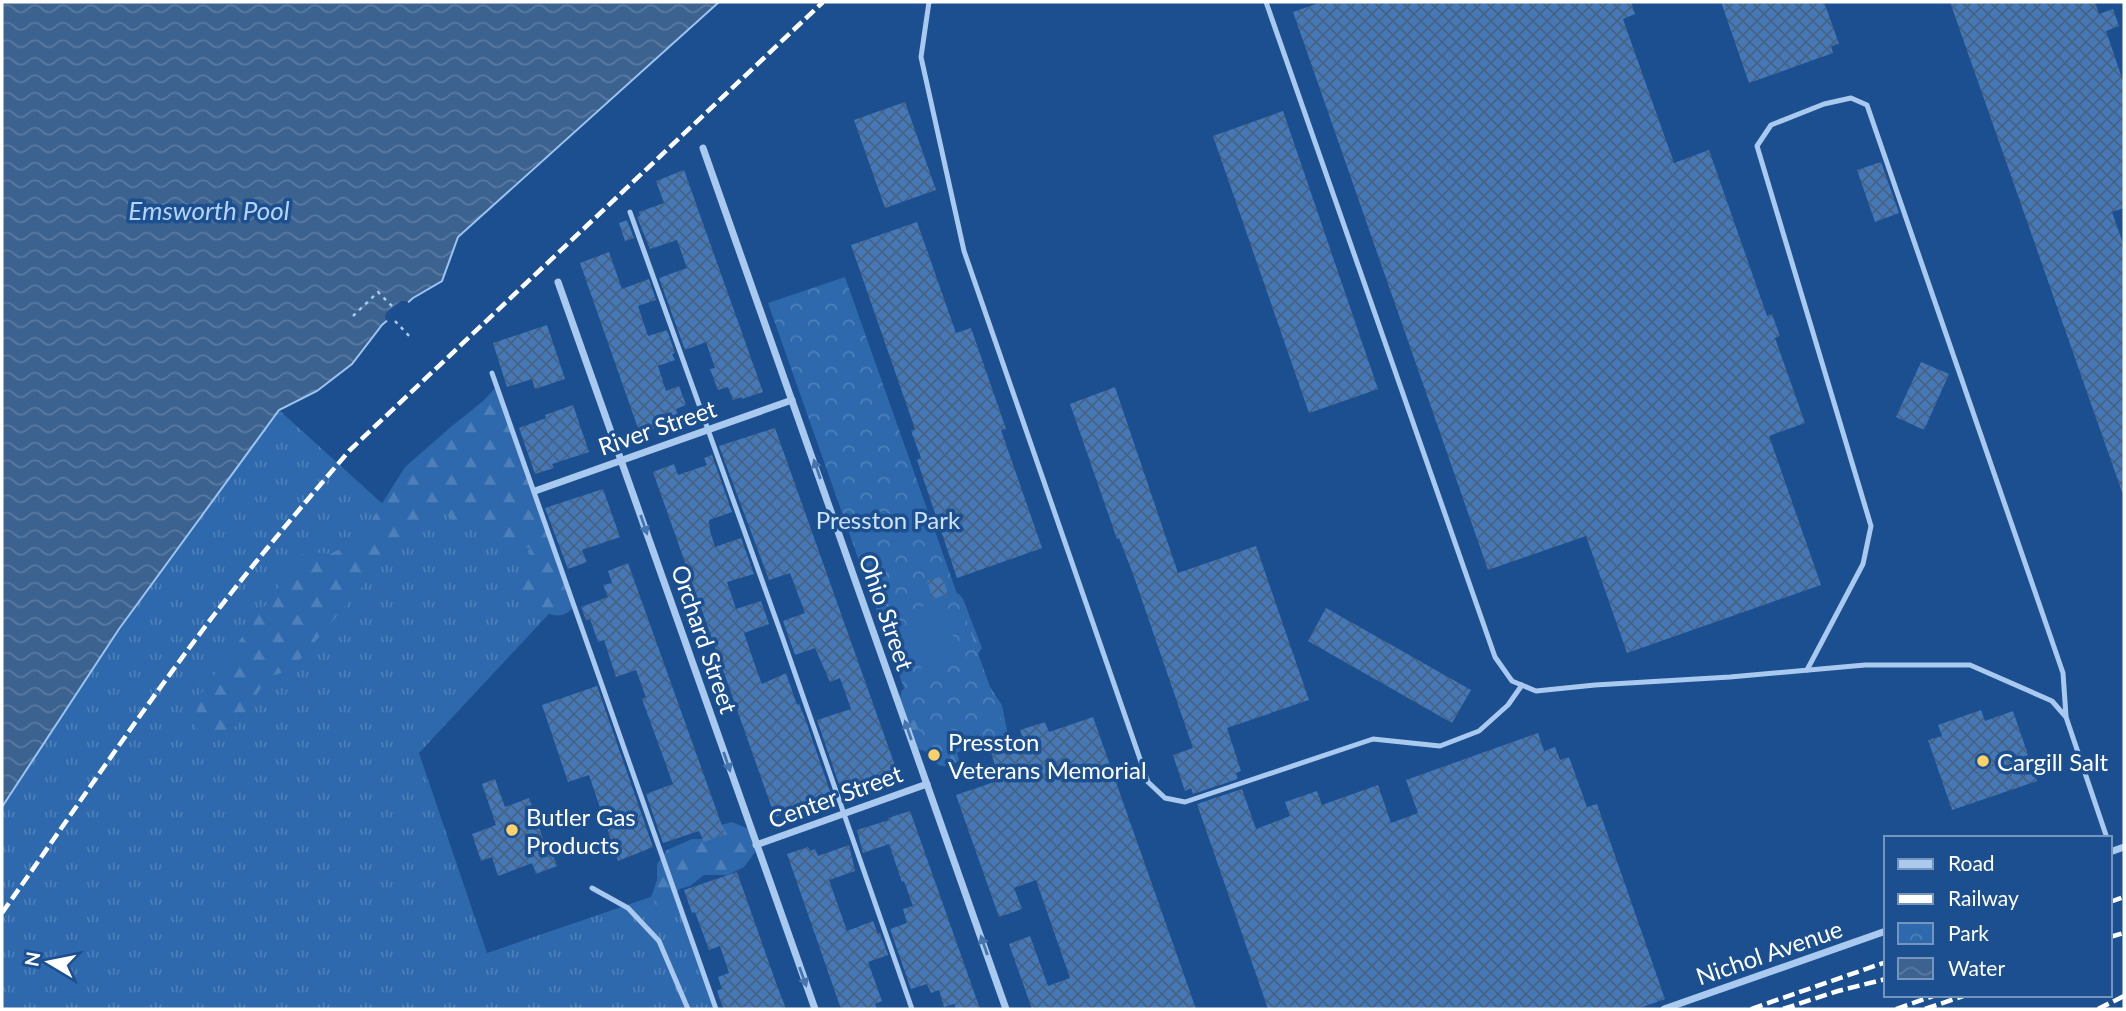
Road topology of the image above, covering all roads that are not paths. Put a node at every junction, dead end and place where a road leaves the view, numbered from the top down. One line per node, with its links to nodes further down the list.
1 (929, 2): 12 (lane)
2 (1266, 2): 12 (lane)
3 (703, 148): 7 (street, Ohio Street)
4 (630, 212): 8 (lane)
5 (558, 282): 9 (street, Orchard Street)
6 (492, 373): 10 (lane)
7 (792, 400): 8 (street, River Street); 14 (street, Ohio Street, one-way to 7)
8 (708, 430): 9 (street, River Street); 15 (lane)
9 (621, 460): 10 (street, River Street); 17 (street, Orchard Street, one-way to 17)
10 (535, 491): 21 (lane)
11 (1807, 670): 12 (lane); 13 (lane); 13 (lane)
12 (1522, 685)
13 (2066, 717): 16 (lane)
14 (927, 784): 15 (street, Center Street); 24 (street, Ohio Street, one-way to 14)
15 (844, 813): 17 (street, Center Street); 23 (lane)
16 (2106, 836)
17 (756, 845): 22 (street, Orchard Street, one-way to 22)
18 (592, 888): 20 (lane)
19 (1884, 932): 25 (street, Nichol Avenue)
20 (688, 1009)
21 (716, 1009)
22 (815, 1009)
23 (912, 1009)
24 (1006, 1009)
25 (1664, 1009)

